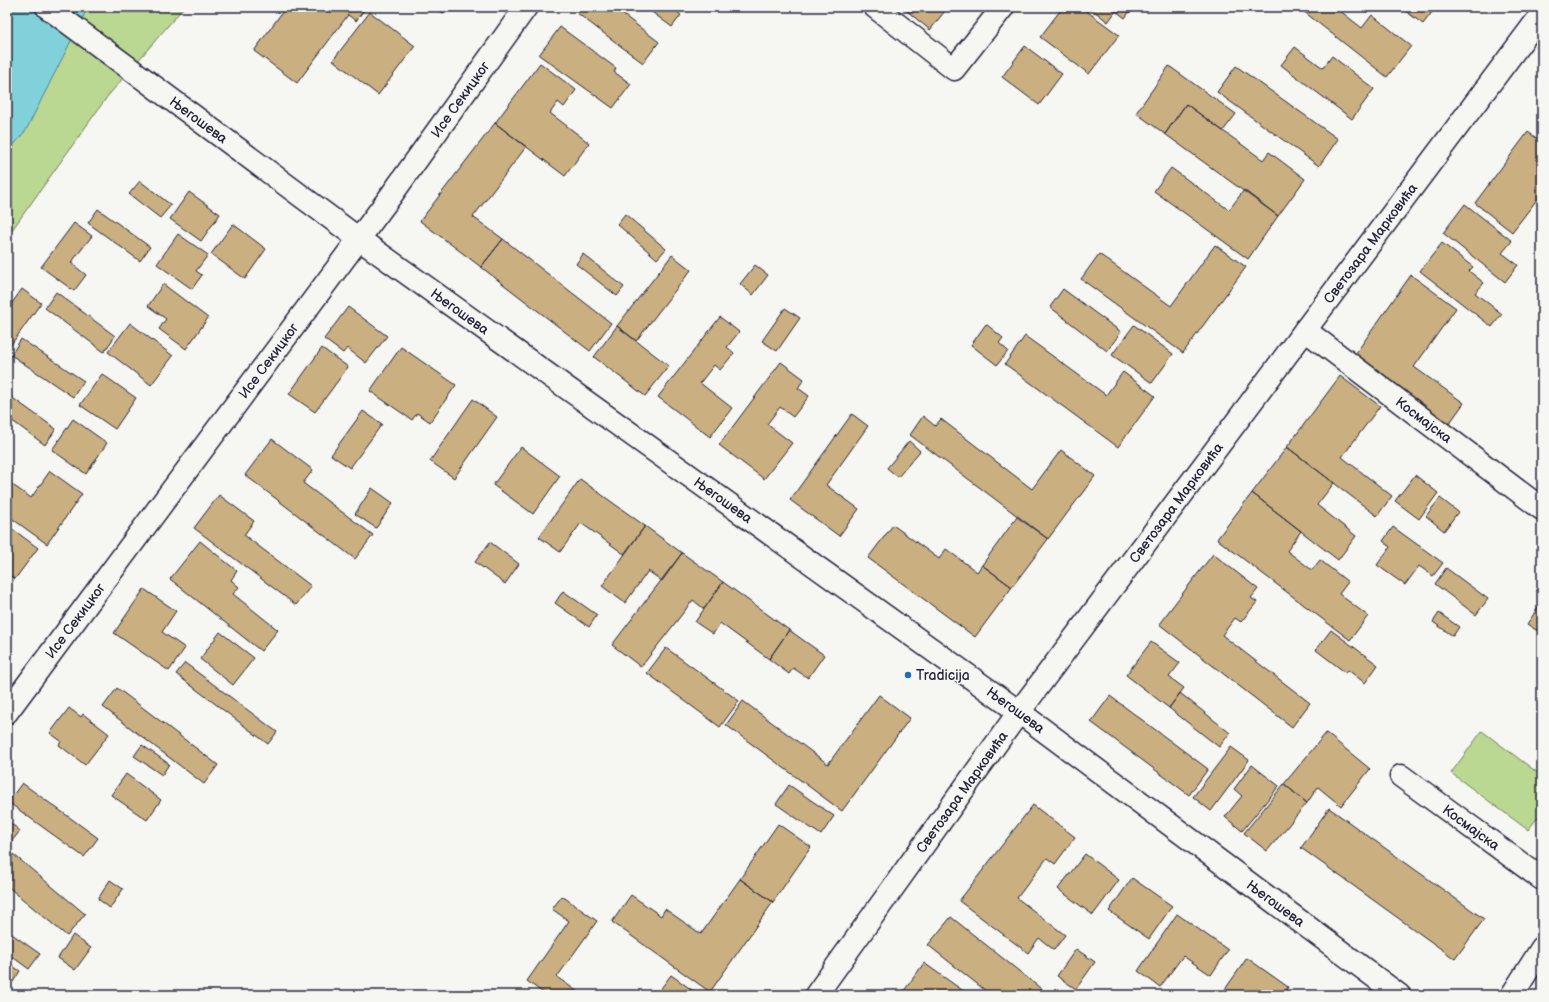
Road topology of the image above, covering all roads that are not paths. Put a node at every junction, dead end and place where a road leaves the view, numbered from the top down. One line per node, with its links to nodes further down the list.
1 (47, 7): 6 (street, Његошева)
2 (526, 7): 6 (street, Исе Секицког)
3 (875, 7): 4 (street)
4 (1003, 7)
5 (1542, 14): 7 (street, Светозара Марковића)
6 (358, 239): 9 (street, Исе Секицког); 10 (street, Његошева)
7 (1305, 330): 8 (street, Космајска); 10 (street, Светозара Марковића)
8 (1542, 509)
9 (7, 712)
10 (1019, 712): 14 (street, Светозара Марковића); 15 (street, Његошева)
11 (1401, 776): 12 (street, Космајска)
12 (1542, 879)
13 (1542, 948): 16 (street)
14 (816, 995)
15 (1399, 995)
16 (1512, 995)

